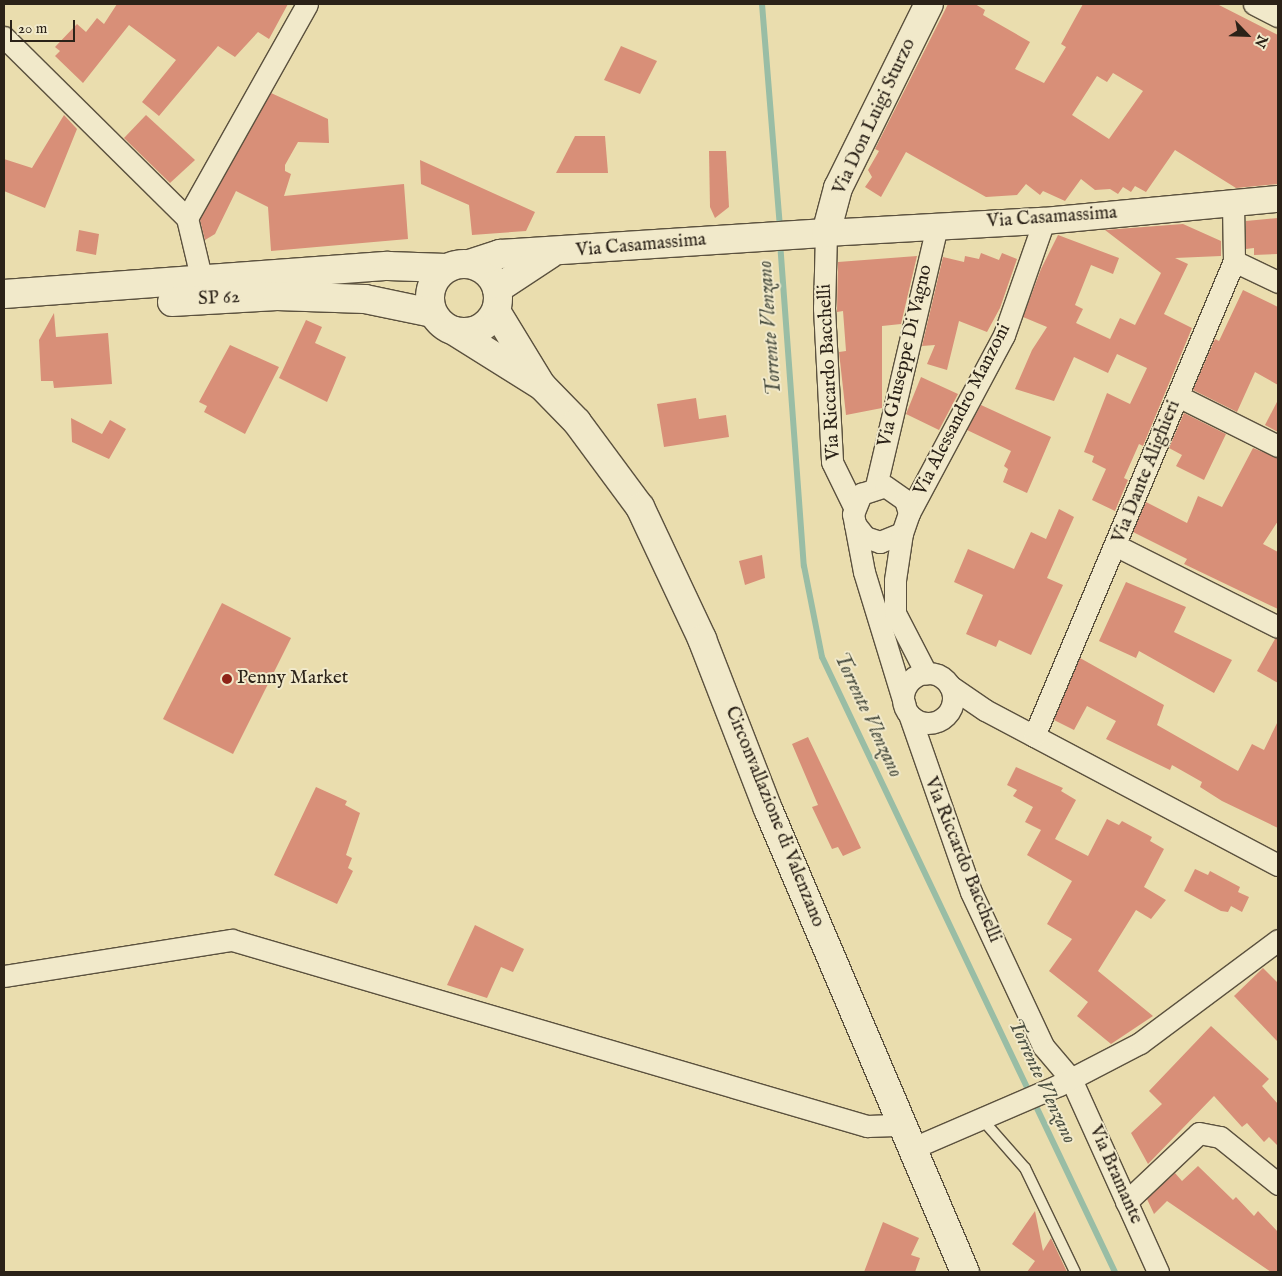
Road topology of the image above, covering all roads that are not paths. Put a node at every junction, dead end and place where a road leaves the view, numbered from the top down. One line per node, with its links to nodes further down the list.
1 (307, 4): 8 (street)
2 (929, 4): 11 (main road, Via Don Luigi Sturzo)
3 (1254, 4): 4 (street)
4 (1278, 16)
5 (4, 37): 8 (street)
6 (1278, 199): 7 (street, Via Casamassima)
7 (1233, 202): 9 (street, Via Casamassima); 13 (street, Via Dante Alighieri)
8 (187, 218): 15 (street)
9 (1044, 221): 10 (street, Via Casamassima); 27 (street, Via Alessandro Manzoni)
10 (937, 226): 11 (street, Via Casamassima); 25 (street, Via GIuseppe Di Vagno)
11 (818, 234): 12 (main road, Via Casamassima); 26 (street, Via Riccardo Bacchelli)
12 (550, 254): 14 (main road, Via Casamassima); 18 (main road)
13 (1234, 261): 16 (street); 23 (street, Via Dante Alighieri)
14 (457, 266): 15 (main road, SP 62); 18 (main road); 20 (main road)
15 (202, 281): 17 (main road, SP 62)
16 (1278, 282)
17 (4, 294)
18 (496, 300): 21 (main road); 22 (main road)
19 (4, 312): 20 (main road, SP 62)
20 (432, 313): 21 (main road)
21 (454, 332): 22 (main road)
22 (542, 386): 39 (main road, Circonvallazione di Valenzano)
23 (1178, 396): 24 (street); 28 (street, Via Dante Alighieri)
24 (1278, 446)
25 (876, 486): 26 (street); 27 (street)
26 (854, 515): 27 (street, Via Riccardo Bacchelli); 32 (street, Via Riccardo Bacchelli)
27 (906, 523): 30 (street)
28 (1117, 546): 29 (street); 33 (street, Via Dante Alighieri)
29 (1278, 627)
30 (926, 673): 31 (street); 32 (street, Via Riccardo Bacchelli)
31 (950, 686): 32 (street); 33 (street)
32 (907, 710): 37 (street, Via Riccardo Bacchelli)
33 (1034, 736): 34 (street)
34 (1278, 865)
35 (1278, 940): 37 (street)
36 (4, 976): 39 (street)
37 (1065, 1082): 38 (street); 41 (street, Via Bramante)
38 (981, 1118): 39 (street); 43 (lane)
39 (908, 1136): 42 (main road, Circonvallazione di Valenzano)
40 (1278, 1184): 41 (street)
41 (1126, 1202): 44 (street, Via Bramante)
42 (963, 1271)
43 (1075, 1272)
44 (1158, 1272)

